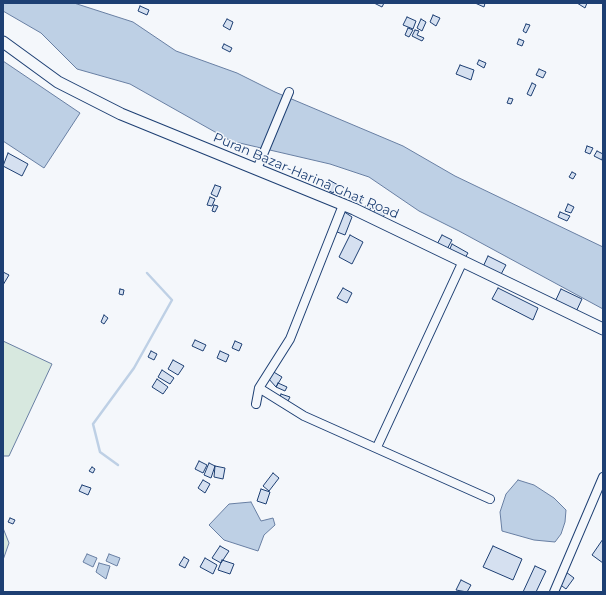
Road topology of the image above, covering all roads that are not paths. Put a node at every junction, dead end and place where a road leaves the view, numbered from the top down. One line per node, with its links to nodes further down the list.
1 (3, 42): 3 (main road, Puran Bazar-Harina Ghat Road)
2 (289, 92): 3 (street)
3 (257, 169): 4 (main road, Puran Bazar-Harina Ghat Road)
4 (343, 205): 5 (main road, Puran Bazar-Harina Ghat Road); 7 (street)
5 (464, 262): 6 (main road, Puran Bazar-Harina Ghat Road); 9 (street)
6 (603, 329)
7 (259, 388): 8 (street); 9 (street)
8 (256, 404)
9 (377, 447): 11 (street)
10 (603, 477): 12 (street)
11 (490, 500)
12 (554, 592)

